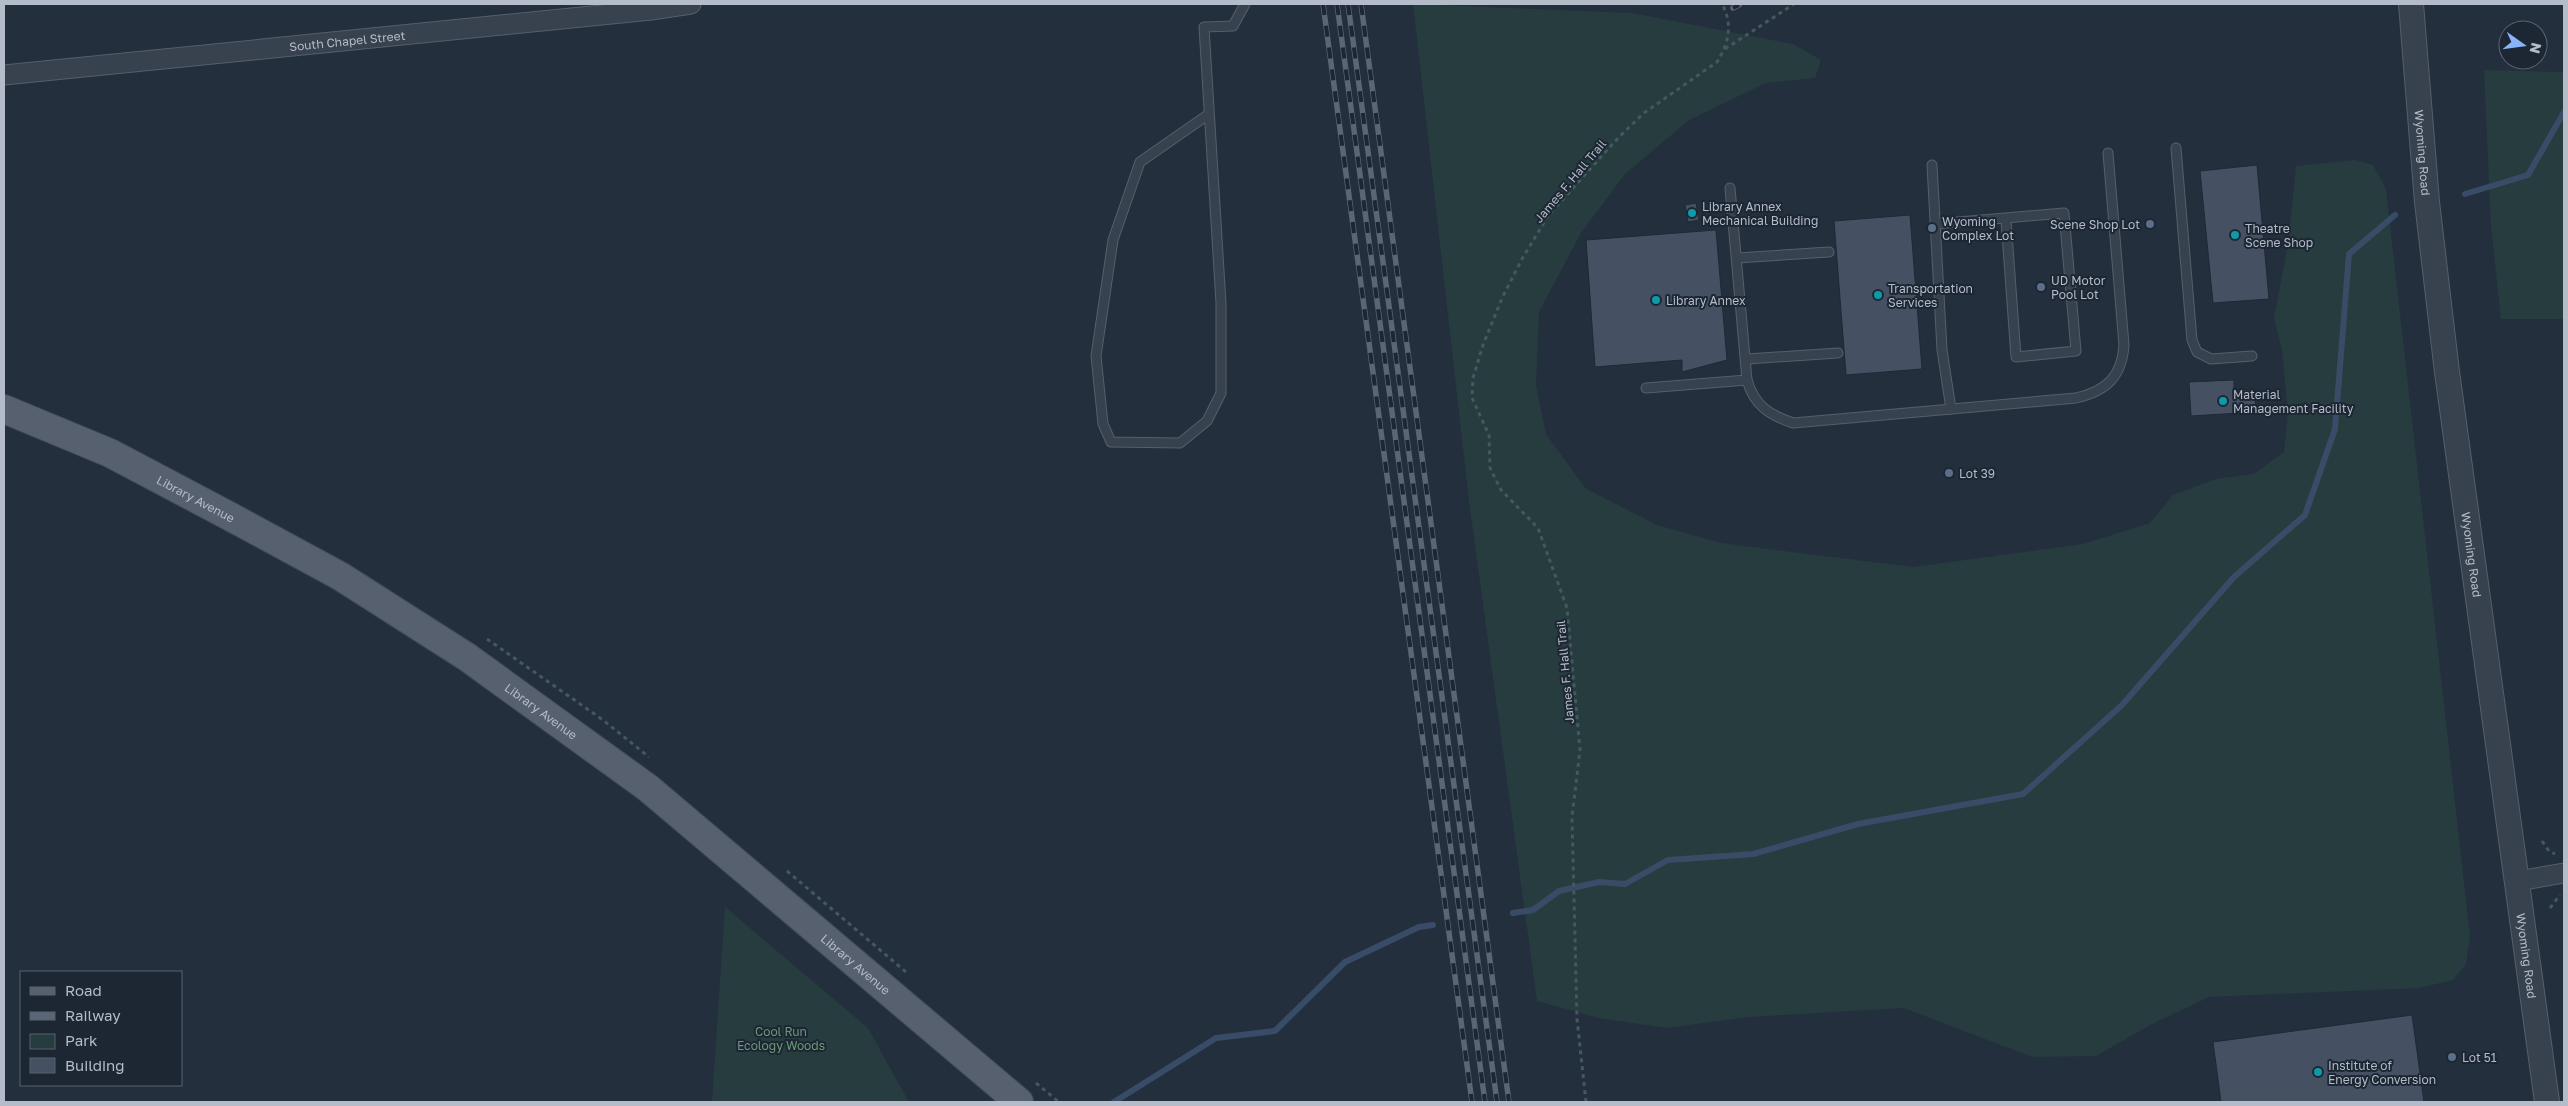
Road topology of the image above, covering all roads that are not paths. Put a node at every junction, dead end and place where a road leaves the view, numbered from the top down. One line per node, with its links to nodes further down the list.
1 (690, 4): 4 (street, South Chapel Street)
2 (1245, 4): 5 (lane)
3 (2411, 4): 22 (street, Wyoming Road)
4 (4, 75)
5 (1209, 114): 5 (lane)
6 (2176, 148): 15 (lane)
7 (2108, 154): 19 (lane)
8 (1932, 165): 11 (lane)
9 (1730, 188): 13 (lane)
10 (2006, 220): 10 (lane); 11 (lane)
11 (1935, 224): 19 (lane)
12 (1829, 252): 13 (lane)
13 (1738, 258): 16 (lane)
14 (1838, 353): 16 (lane)
15 (2252, 356)
16 (1747, 359): 17 (lane)
17 (1747, 380): 18 (lane); 19 (lane)
18 (1646, 388)
19 (1951, 409)
20 (4, 410): 23 (main road, Library Avenue)
21 (2563, 864): 22 (street)
22 (2518, 881): 24 (street, Wyoming Road)
23 (1019, 1102)
24 (2547, 1102)

